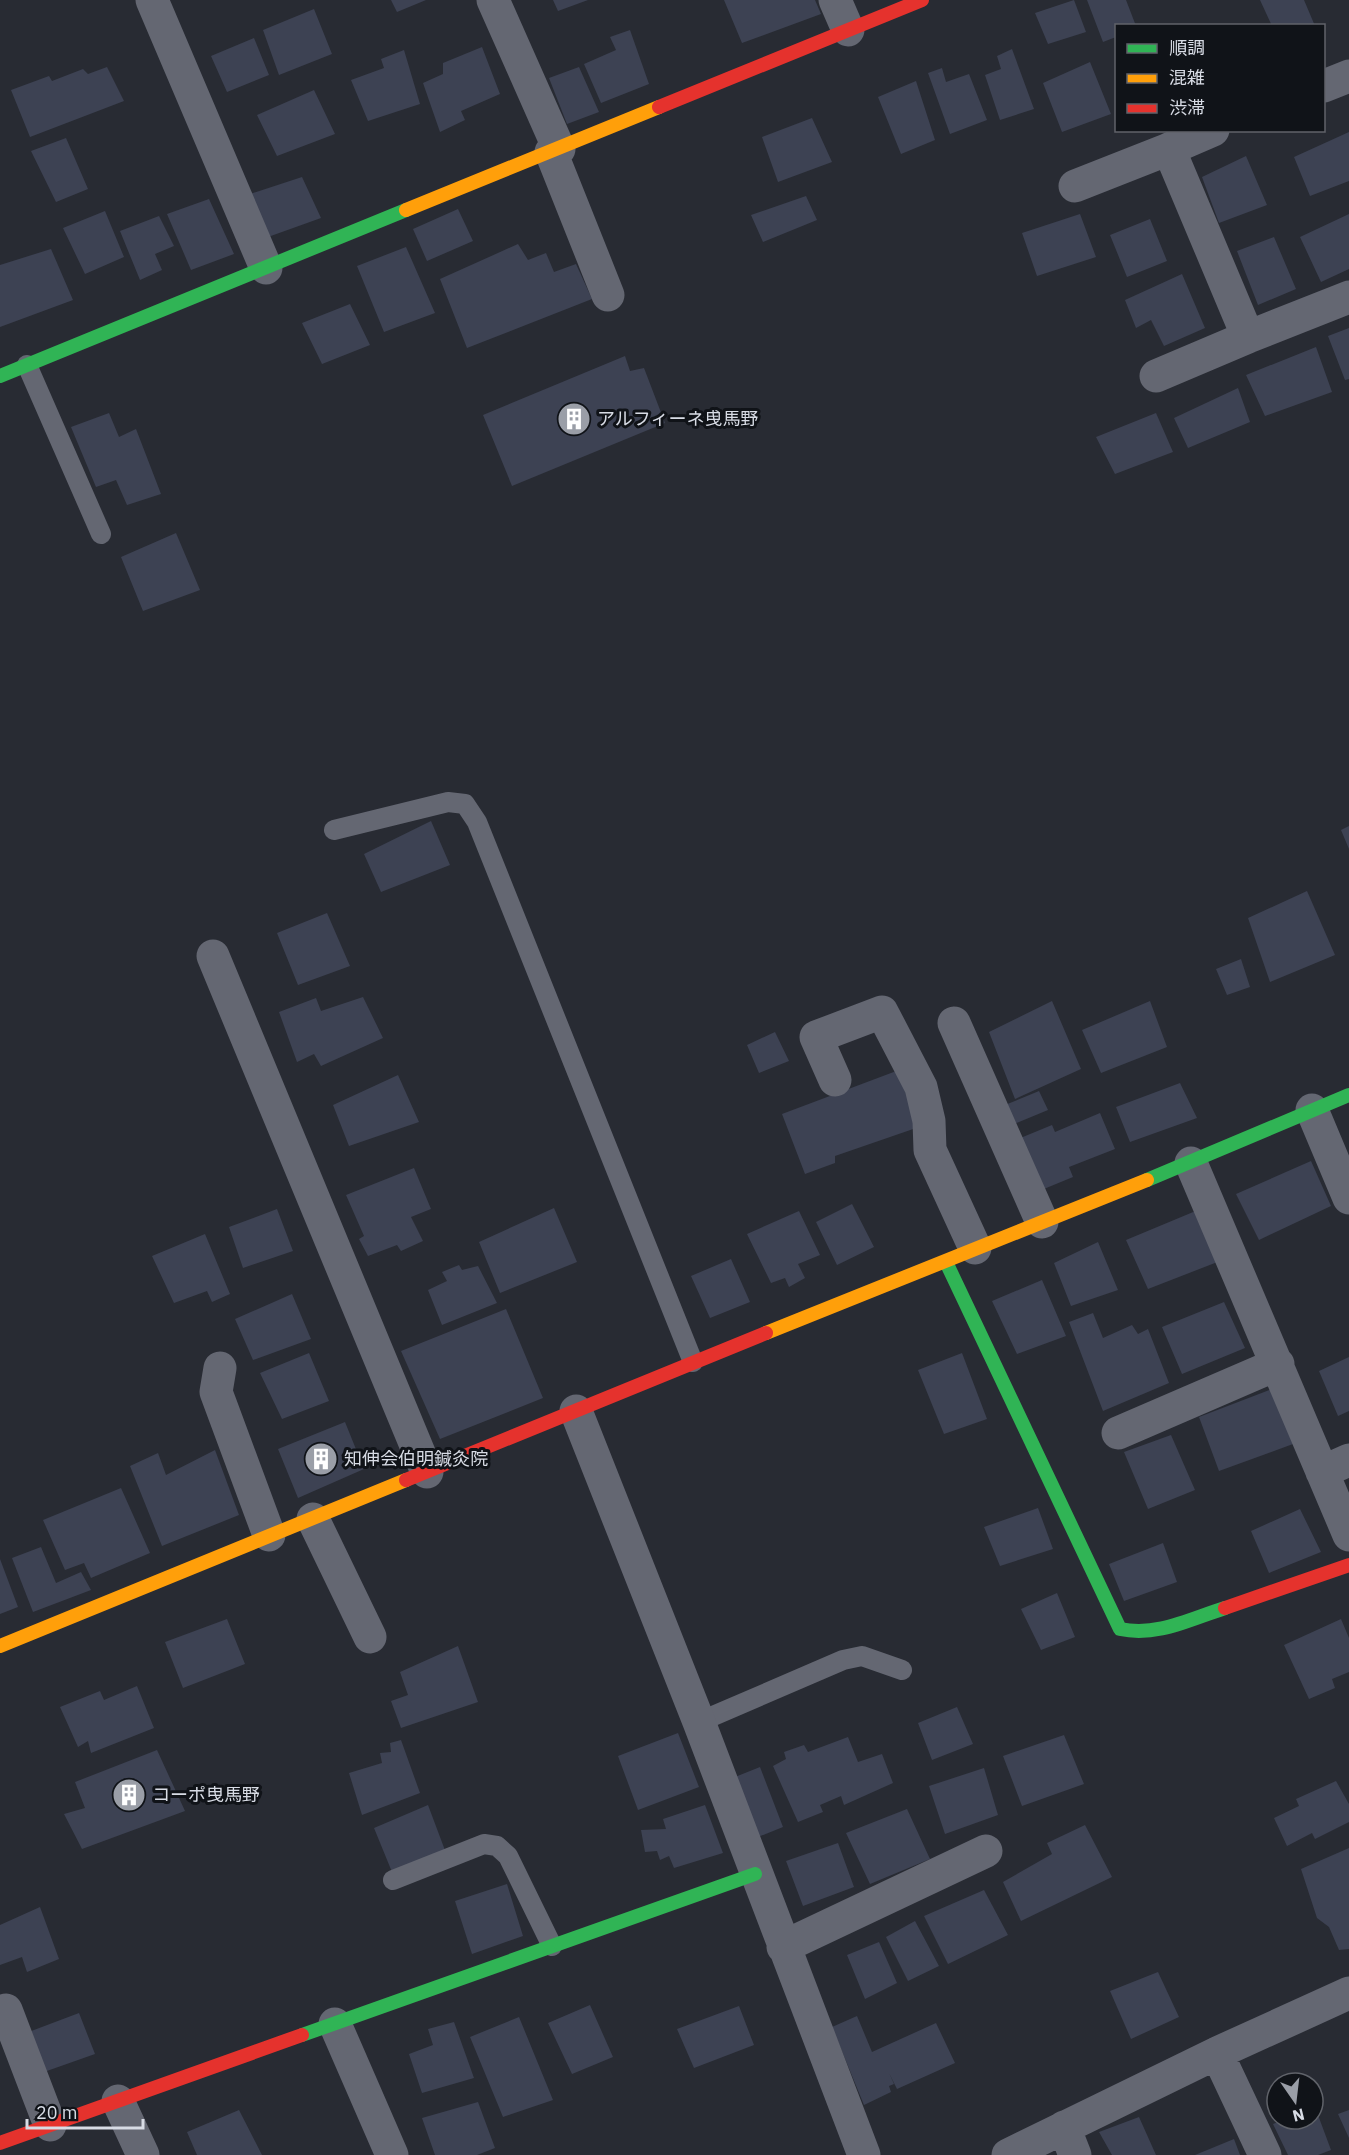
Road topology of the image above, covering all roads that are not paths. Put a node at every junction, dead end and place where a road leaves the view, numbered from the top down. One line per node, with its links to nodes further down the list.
1 (152, 0): 12 (street)
2 (494, 0): 10 (street)
3 (835, 0): 5 (street)
4 (922, 0): 5 (street)
5 (848, 30): 10 (street)
6 (1349, 76): 7 (street)
7 (1325, 85)
8 (1209, 132): 9 (street)
9 (1168, 148): 11 (street); 15 (street)
10 (555, 151): 12 (street); 13 (street)
11 (1075, 186)
12 (266, 268): 16 (street)
13 (608, 295)
14 (1349, 297): 15 (street)
15 (1248, 337): 18 (street)
16 (27, 365): 17 (street); 19 (lane)
17 (0, 376)
18 (1156, 376)
19 (101, 534)
20 (334, 830): 31 (lane)
21 (213, 956): 37 (street)
22 (954, 1023): 28 (street)
23 (835, 1080): 29 (street)
24 (1349, 1095): 25 (street)
25 (1312, 1110): 26 (street); 27 (street)
26 (1191, 1163): 28 (street); 32 (street)
27 (1349, 1198)
28 (1042, 1222): 29 (street)
29 (975, 1248): 30 (street)
30 (946, 1262): 31 (street); 41 (street)
31 (693, 1362): 34 (street)
32 (1278, 1364): 35 (street); 36 (street)
33 (220, 1368): 40 (street)
34 (576, 1411): 37 (street); 45 (street)
35 (1118, 1434)
36 (1336, 1466): 39 (street)
37 (427, 1472): 38 (street)
38 (313, 1519): 40 (street); 42 (street)
39 (1347, 1526)
40 (269, 1535): 43 (street)
41 (1349, 1565)
42 (370, 1637)
43 (0, 1646)
44 (902, 1670): 45 (lane)
45 (699, 1722): 47 (street)
46 (986, 1851): 50 (street)
47 (755, 1874): 49 (street); 50 (street)
48 (393, 1880): 49 (lane)
49 (552, 1946): 53 (street)
50 (783, 1947): 61 (street)
51 (1349, 1993): 54 (street)
52 (6, 2010): 56 (street)
53 (335, 2024): 55 (street); 60 (street)
54 (1216, 2052): 57 (street); 63 (street)
55 (118, 2102): 56 (street); 59 (street)
56 (50, 2125): 58 (street)
57 (1070, 2141): 62 (street)
58 (0, 2143)
59 (143, 2155)
60 (392, 2155)
61 (864, 2155)
62 (1008, 2155)
63 (1265, 2155)

